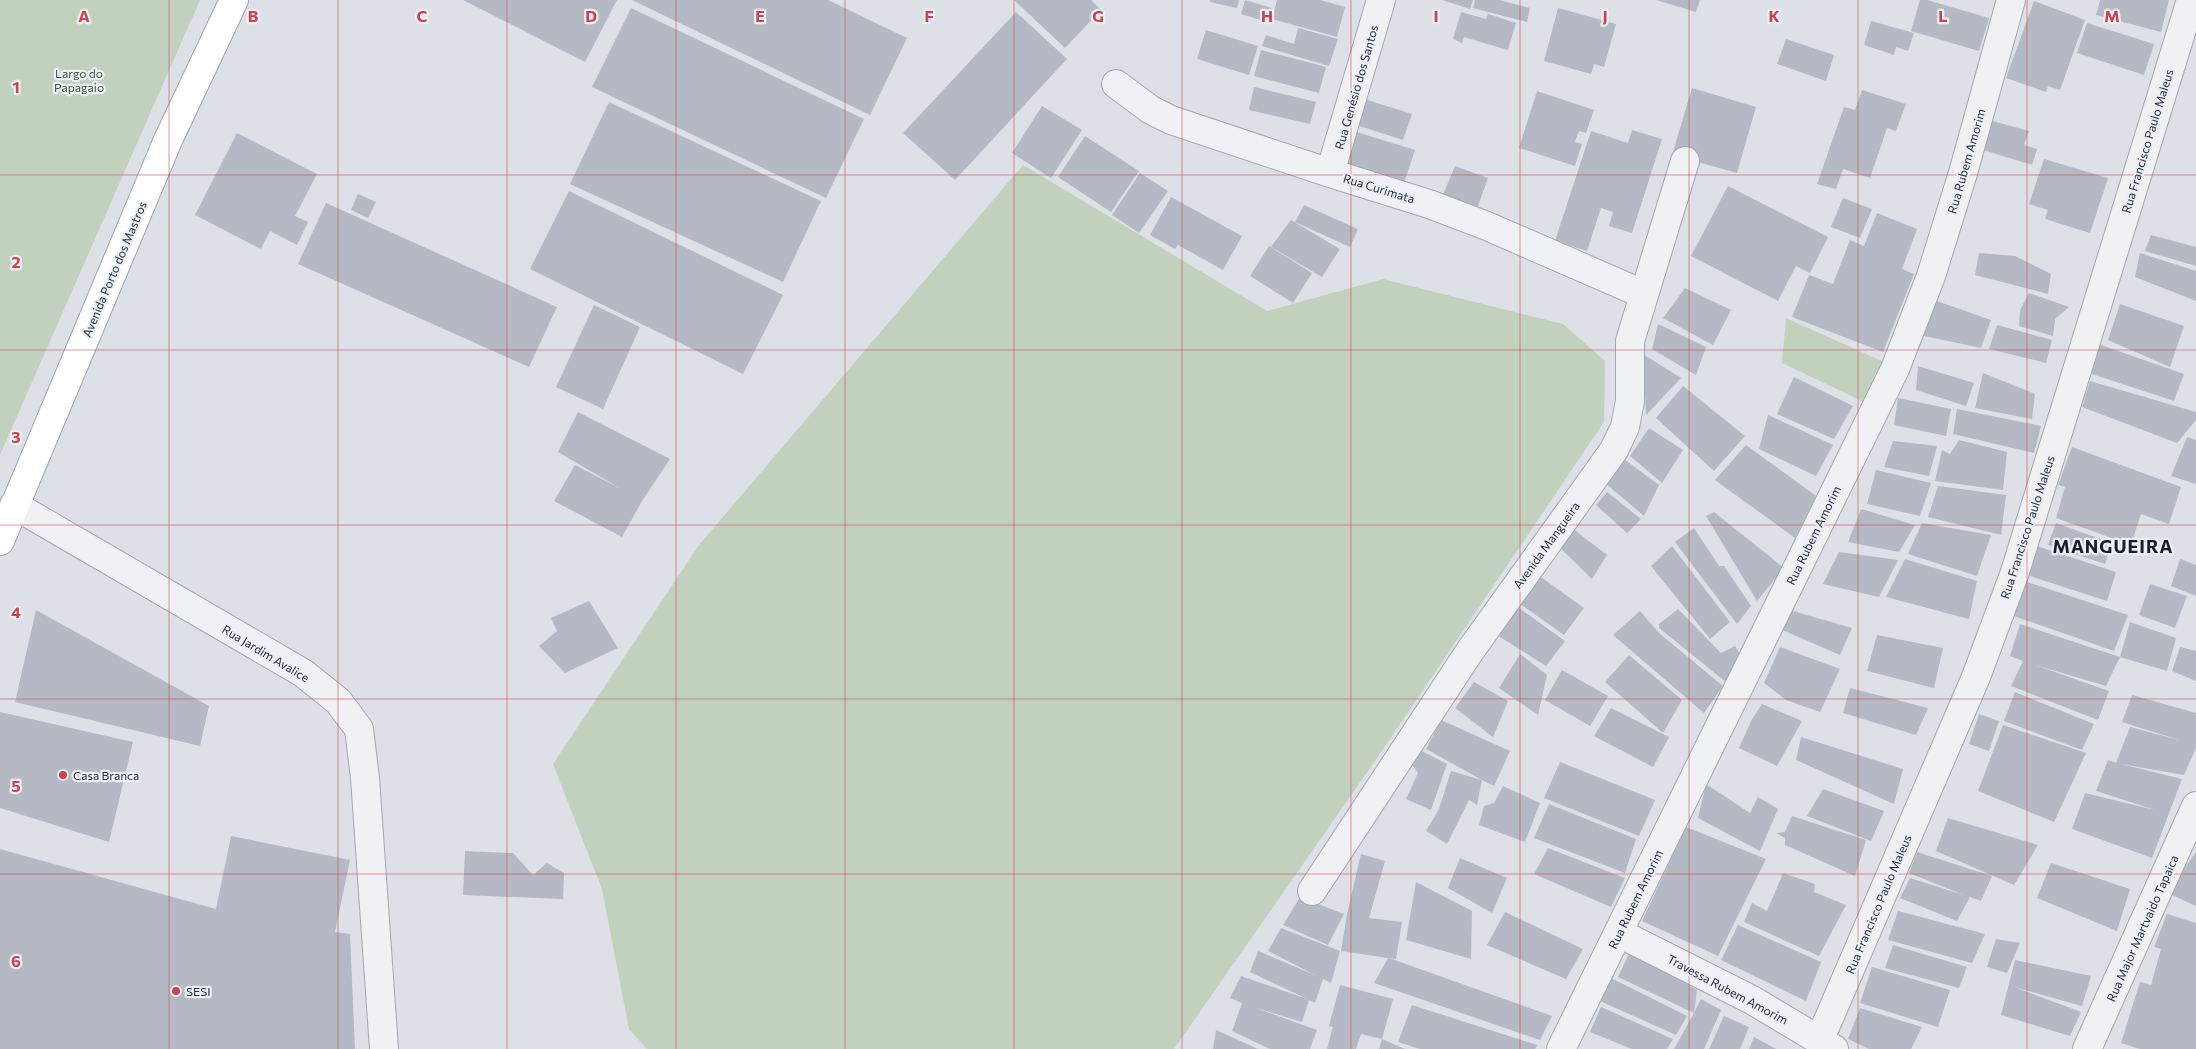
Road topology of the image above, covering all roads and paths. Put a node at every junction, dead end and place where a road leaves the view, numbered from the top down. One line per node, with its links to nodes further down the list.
1 (234, 0): 9 (main road, Avenida Porto dos Mastros)
2 (1381, 0): 7 (street, Rua Genésio dos Santos)
3 (2011, 0): 13 (street, Rua Rubem Amorim)
4 (2191, 0): 14 (street, Rua Francisco Paulo Maleus)
5 (1116, 84): 7 (street, Rua Curimata)
6 (1685, 161): 8 (street, Avenida Mangueira)
7 (1330, 173): 8 (street, Rua Curimata)
8 (1643, 294): 12 (street, Avenida Mangueira)
9 (14, 504): 10 (main road, Avenida Porto dos Mastros); 15 (street, Rua Jardim Avalice)
10 (0, 540)
11 (2196, 806): 17 (street, Rua Major Martvaido Tapaica)
12 (1312, 891)
13 (1619, 933): 14 (street, Travessa Rubem Amorim); 16 (street, Rua Rubem Amorim)
14 (1827, 1044)
15 (384, 1049)
16 (1561, 1049)
17 (2087, 1049)

